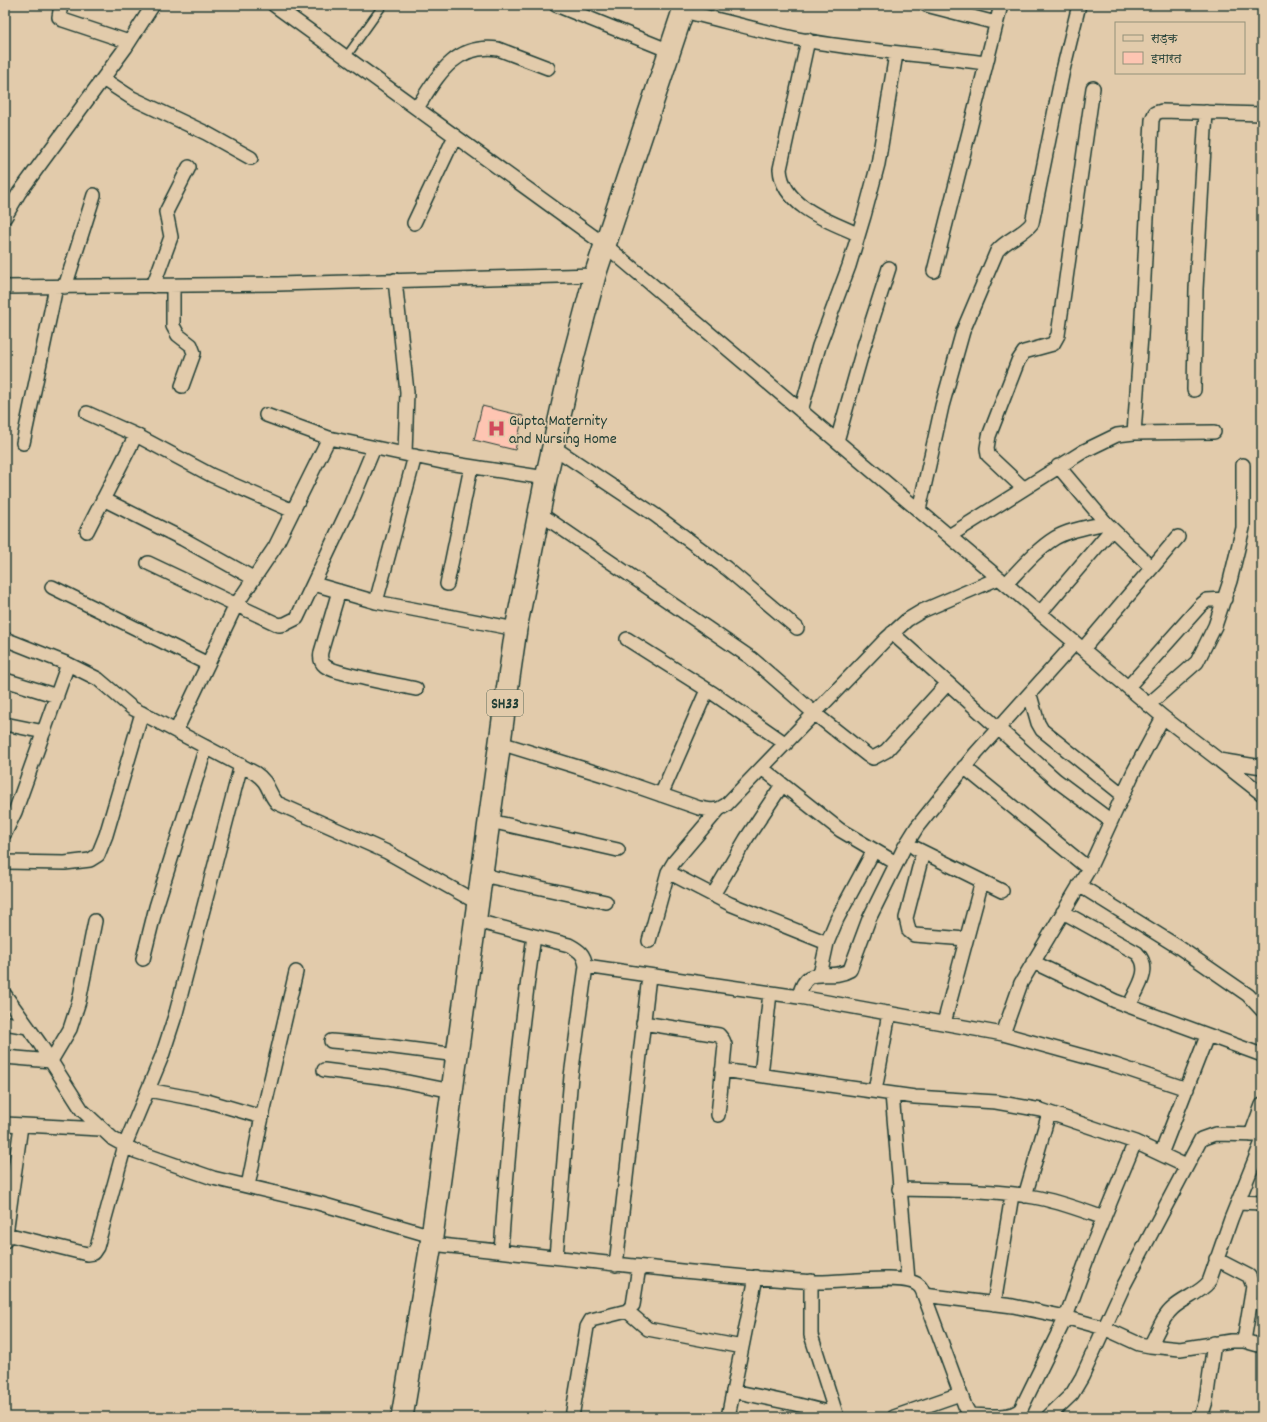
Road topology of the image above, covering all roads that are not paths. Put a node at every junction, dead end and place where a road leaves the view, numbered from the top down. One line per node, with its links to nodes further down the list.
1 (61, 5): 12 (street)
2 (153, 5): 12 (street)
3 (274, 5): 15 (street)
4 (383, 5): 15 (lane)
5 (556, 5): 13 (street)
6 (926, 5): 10 (street)
7 (1001, 5): 10 (street)
8 (1080, 5): 59 (street)
9 (684, 8): 11 (street); 13 (main road, SH33)
10 (996, 23): 16 (street)
11 (808, 40): 14 (street); 29 (street)
12 (129, 42): 18 (street)
13 (670, 51): 30 (main road, SH33)
14 (896, 54): 16 (street); 29 (street)
15 (346, 57): 20 (street)
16 (986, 63): 32 (street)
17 (548, 68): 20 (street)
18 (103, 79): 24 (street); 27 (street)
19 (1094, 88): 57 (street)
20 (417, 108): 23 (street)
21 (1206, 112): 22 (street); 40 (street); 45 (street)
22 (1262, 114)
23 (455, 136): 28 (street); 30 (street)
24 (251, 158)
25 (189, 167): 35 (street)
26 (94, 195): 38 (street)
27 (5, 217)
28 (414, 224)
29 (858, 234): 41 (street)
30 (605, 246): 33 (main road, SH33); 41 (street)
31 (889, 268): 48 (street)
32 (934, 271)
33 (595, 275): 34 (street); 50 (main road, SH33)
34 (395, 280): 36 (street); 52 (street)
35 (154, 286): 36 (street); 38 (street)
36 (173, 286): 39 (street)
37 (5, 287): 38 (street)
38 (61, 287): 49 (street)
39 (182, 386)
40 (1194, 390)
41 (801, 411): 48 (street)
42 (87, 413): 46 (street)
43 (266, 415): 47 (street)
44 (1214, 432): 45 (street)
45 (1134, 433): 54 (street)
46 (136, 435): 58 (street); 60 (street)
47 (329, 438): 51 (street); 60 (street)
48 (837, 441): 59 (street)
49 (23, 443)
50 (553, 447): 56 (main road, SH33); 78 (street)
51 (374, 448): 52 (street); 70 (street)
52 (410, 455): 55 (street); 75 (street)
53 (1243, 465): 74 (street)
54 (1058, 466): 57 (street); 62 (street)
55 (471, 467): 56 (street); 71 (street)
56 (546, 478): 61 (main road, SH33)
57 (1023, 488): 64 (street)
58 (103, 499): 63 (street); 68 (street)
59 (919, 510): 64 (street)
60 (293, 511): 68 (street)
61 (539, 512): 79 (main road, SH33); 95 (street)
62 (1109, 526): 67 (street); 69 (street); 77 (street)
63 (87, 532)
64 (949, 536): 69 (street)
65 (1178, 537): 67 (street)
66 (148, 563): 76 (street)
67 (1152, 568): 83 (street)
68 (253, 578): 76 (street)
69 (1002, 581): 77 (street); 80 (street)
70 (314, 584): 73 (street); 76 (street)
71 (447, 584)
72 (52, 587): 85 (street)
73 (339, 591): 75 (street); 89 (street)
74 (1224, 599): 88 (street); 93 (street)
75 (376, 602): 79 (street)
76 (236, 605): 85 (street)
77 (1040, 613): 83 (street)
78 (797, 628)
79 (516, 629): 101 (main road, SH33)
80 (892, 633): 87 (street); 95 (street)
81 (5, 639): 84 (street)
82 (627, 639): 90 (street)
83 (1079, 646): 88 (street); 91 (street)
84 (68, 664): 92 (street); 94 (street)
85 (208, 664): 99 (street)
86 (5, 680): 92 (street)
87 (948, 683): 95 (street); 98 (street)
88 (1128, 688): 93 (street)
89 (416, 689)
90 (707, 690): 102 (street); 111 (street)
91 (1030, 695): 98 (street); 112 (street)
92 (57, 696): 100 (street)
93 (1148, 705): 96 (street)
94 (142, 712): 99 (street); 121 (street)
95 (814, 713): 102 (street)
96 (1163, 717): 104 (street); 112 (street)
97 (5, 724): 100 (street)
98 (999, 728): 106 (street); 115 (street)
99 (176, 731): 103 (street)
100 (44, 732): 116 (street)
101 (500, 743): 111 (street); 114 (main road, SH33)
102 (786, 744): 108 (street)
103 (206, 747): 105 (street); 138 (street)
104 (1219, 760): 107 (street); 110 (street)
105 (241, 765): 131 (street); 165 (street)
106 (964, 767): 117 (street); 123 (street)
107 (1262, 767)
108 (762, 769): 109 (street); 113 (street)
109 (782, 785): 119 (street); 129 (street)
110 (1262, 794)
111 (661, 795): 113 (street)
112 (1123, 795): 115 (street)
113 (719, 809): 124 (street)
114 (490, 821): 118 (street); 125 (main road, SH33)
115 (1111, 821): 123 (street)
116 (5, 833)
117 (906, 843): 120 (street); 122 (street)
118 (618, 850)
119 (874, 850): 122 (street); 137 (street)
120 (923, 852): 126 (street); 135 (street)
121 (5, 862)
122 (896, 863): 142 (street)
123 (1089, 869): 127 (street)
124 (668, 872): 129 (street); 136 (street)
125 (482, 875): 130 (street); 131 (main road, SH33)
126 (982, 881): 128 (street); 135 (street)
127 (1079, 885): 132 (street); 148 (street)
128 (1002, 891)
129 (713, 895): 137 (street)
130 (606, 902)
131 (477, 912): 134 (street); 157 (main road, SH33)
132 (1063, 912): 139 (street); 147 (street)
133 (94, 921): 160 (street)
134 (534, 936): 140 (street); 189 (street)
135 (966, 939): 152 (street)
136 (648, 941)
137 (827, 943): 142 (street)
138 (143, 959)
139 (1033, 962): 147 (street); 154 (street)
140 (586, 966): 143 (street); 190 (street)
141 (296, 972): 172 (street)
142 (820, 975): 146 (street)
143 (649, 976): 144 (street); 151 (street)
144 (770, 993): 146 (street); 163 (street)
145 (5, 995): 153 (street)
146 (799, 997): 149 (street)
147 (1129, 1006): 155 (street)
148 (1262, 1010)
149 (889, 1013): 152 (street); 167 (street)
150 (5, 1023): 153 (street)
151 (643, 1023): 162 (street); 192 (street)
152 (944, 1023): 154 (street)
153 (28, 1027): 160 (street)
154 (1003, 1034): 164 (street)
155 (1207, 1036): 158 (street); 164 (street)
156 (331, 1041): 157 (street)
157 (457, 1055): 166 (main road, SH33)
158 (1262, 1055)
159 (5, 1057): 160 (street)
160 (51, 1061): 175 (street)
161 (324, 1070): 166 (street)
162 (722, 1070): 163 (street); 171 (street)
163 (761, 1075): 167 (street)
164 (1187, 1089): 179 (street)
165 (148, 1090): 172 (street); 178 (street)
166 (452, 1091): 188 (main road, SH33)
167 (875, 1091): 168 (street)
168 (892, 1094): 170 (street); 182 (street)
169 (1262, 1104): 176 (street)
170 (1049, 1113): 177 (street); 183 (street)
171 (718, 1115)
172 (262, 1117): 181 (street)
173 (5, 1124): 174 (street)
174 (21, 1126): 175 (street); 187 (street)
175 (100, 1129): 178 (street)
176 (1258, 1138): 180 (street); 184 (street)
177 (1135, 1142): 179 (street); 186 (street)
178 (125, 1145): 181 (street); 187 (street)
179 (1161, 1154): 180 (street)
180 (1186, 1166): 201 (street)
181 (248, 1186): 188 (street)
182 (900, 1189): 183 (street); 195 (street)
183 (1019, 1196): 186 (street); 198 (street)
184 (1238, 1202): 185 (street); 191 (street)
185 (1262, 1203)
186 (1104, 1218): 200 (street)
187 (6, 1238)
188 (432, 1240): 189 (street); 211 (main road, SH33)
189 (501, 1251): 190 (street)
190 (556, 1256): 192 (street)
191 (1216, 1259): 202 (street); 204 (street)
192 (616, 1265): 193 (street)
193 (639, 1267): 194 (street); 199 (street)
194 (756, 1277): 196 (street); 206 (street)
195 (908, 1280): 196 (street); 197 (street)
196 (811, 1282): 209 (street)
197 (924, 1295): 198 (street); 208 (street)
198 (994, 1304): 200 (street)
199 (627, 1311): 206 (street); 212 (street)
200 (1066, 1317): 201 (street); 210 (street)
201 (1104, 1328): 204 (street); 215 (street)
202 (1244, 1341): 203 (street); 205 (street)
203 (1214, 1343): 204 (street); 216 (street)
204 (1150, 1346)
205 (1262, 1346)
206 (742, 1347): 207 (street)
207 (733, 1392): 209 (street); 213 (street)
208 (960, 1394): 210 (street); 214 (street)
209 (836, 1416)
210 (970, 1416)
211 (403, 1417)
212 (572, 1417)
213 (728, 1417)
214 (894, 1417)
215 (1048, 1417)
216 (1201, 1417)

